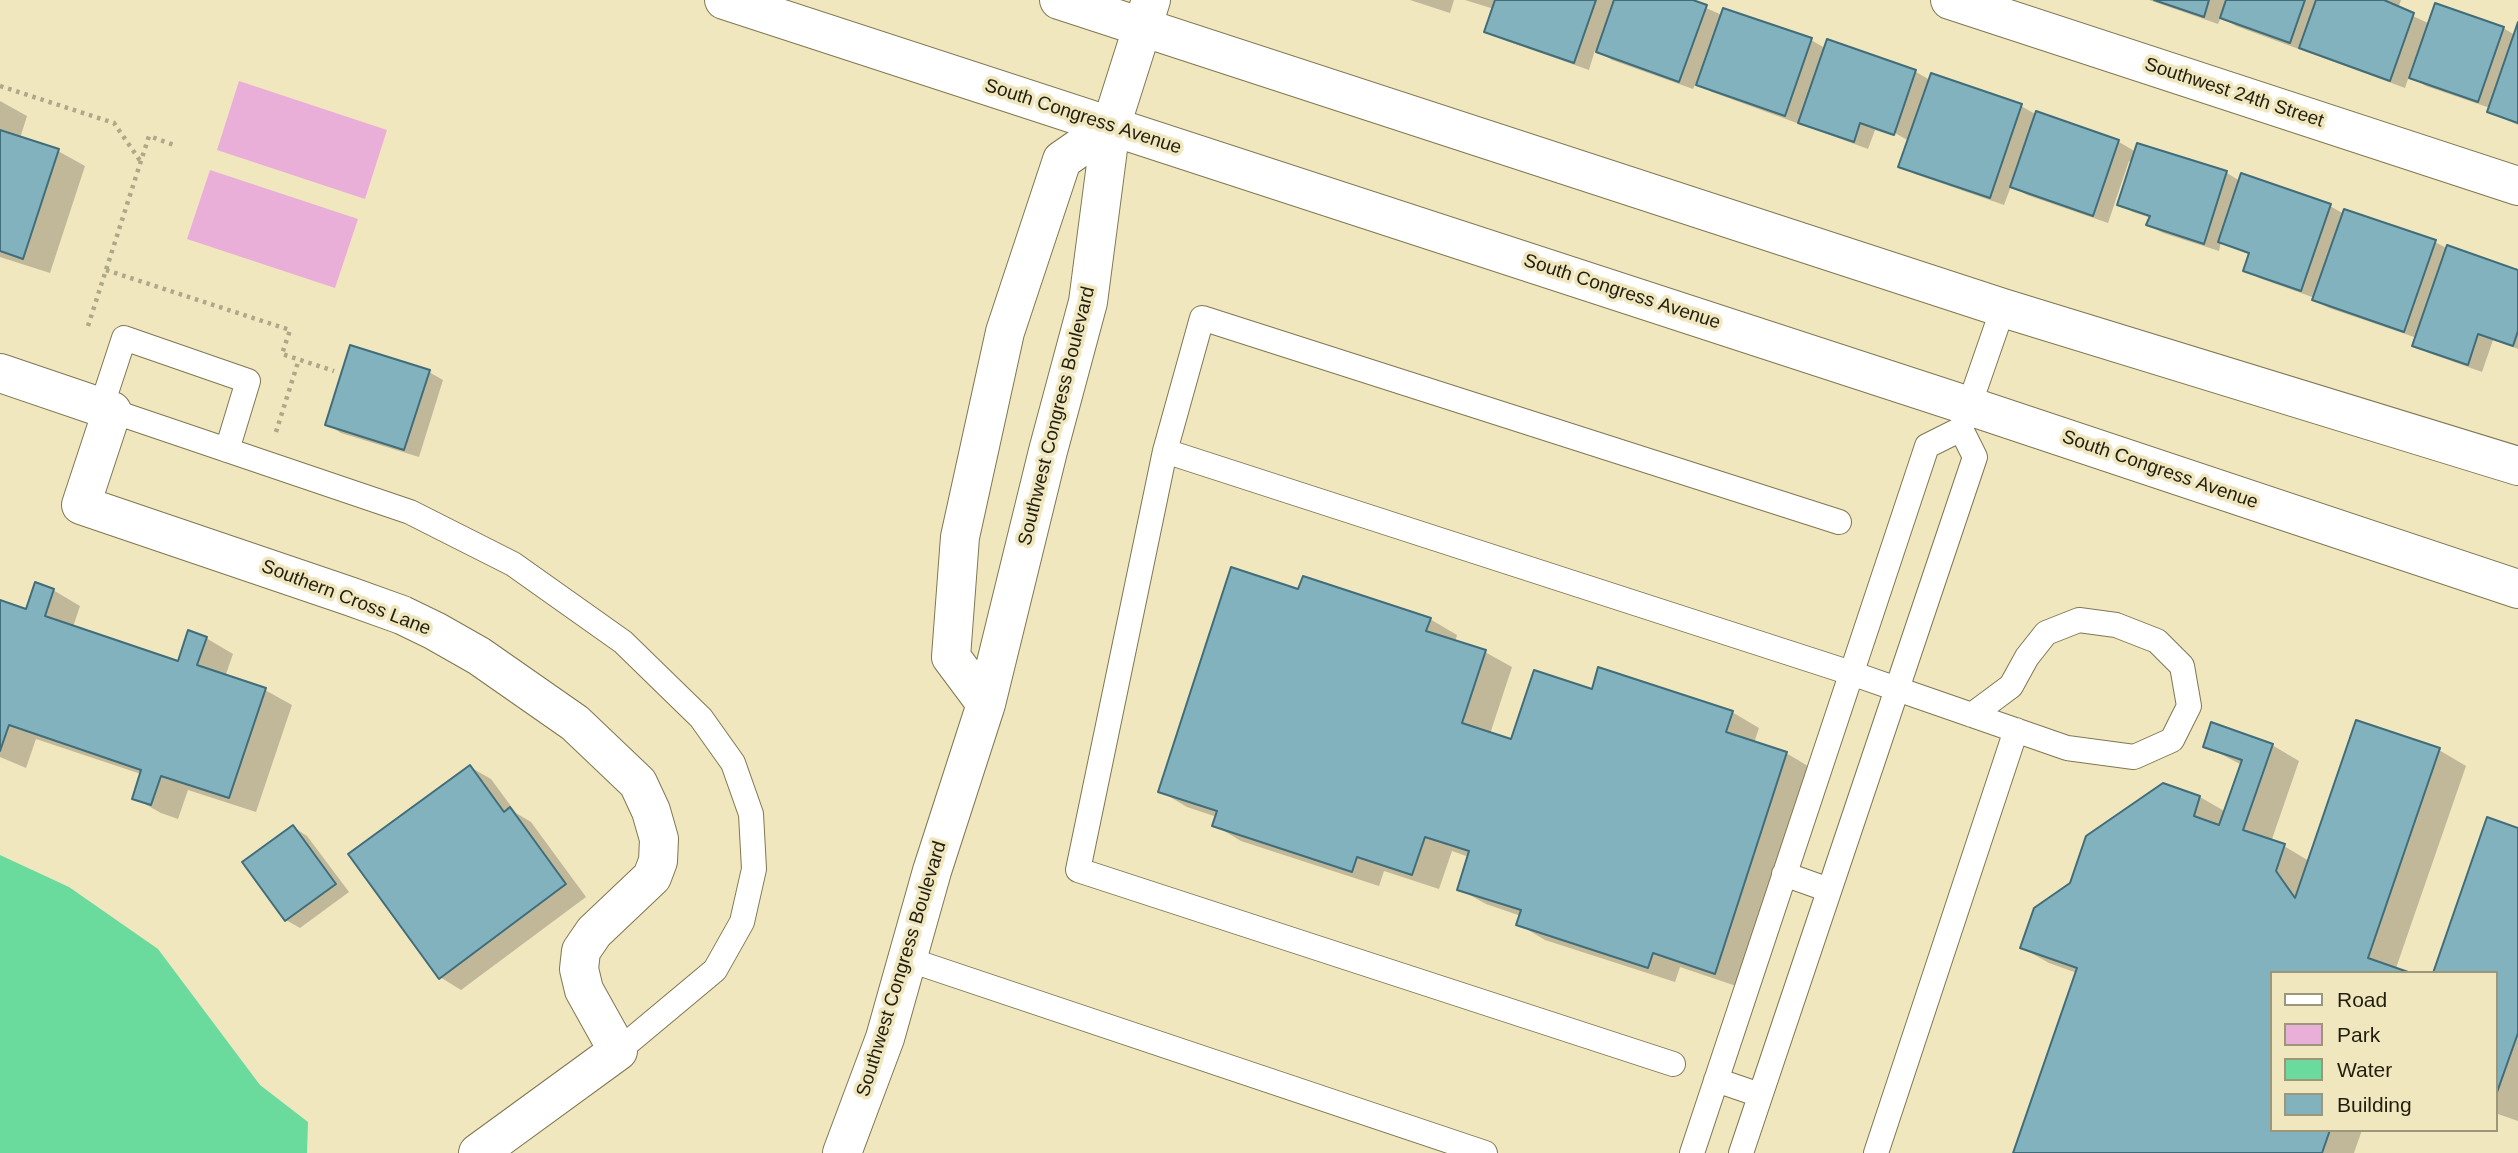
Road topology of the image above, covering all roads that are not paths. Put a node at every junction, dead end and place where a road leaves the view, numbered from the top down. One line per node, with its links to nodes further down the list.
1 (724, 0): 5 (street, South Congress Avenue)
2 (1059, 0): 4 (street)
3 (1950, 0): 6 (street, Southwest 24th Street)
4 (1147, 13): 5 (street, Southwest Congress Boulevard); 7 (street)
5 (1111, 126): 10 (street, South Congress Avenue); 18 (street, Southwest Congress Boulevard); 18 (street)
6 (2518, 186)
7 (2003, 308): 10 (lane); 13 (street)
8 (0, 373): 9 (street)
9 (106, 409): 11 (lane); 11 (lane); 24 (street, Southern Cross Lane)
10 (1965, 417): 15 (street, South Congress Avenue); 16 (lane); 17 (lane)
11 (227, 450): 24 (lane)
12 (1165, 451): 14 (lane); 16 (lane); 25 (lane)
13 (2518, 466)
14 (1839, 522)
15 (2518, 589)
16 (1850, 673): 17 (lane); 21 (lane)
17 (1897, 689): 19 (lane); 22 (lane)
18 (986, 704): 23 (street, Southwest Congress Boulevard)
19 (1972, 715): 20 (lane); 20 (lane)
20 (2016, 730): 33 (lane)
21 (1784, 874): 22 (lane); 26 (lane)
22 (1829, 890): 27 (lane)
23 (907, 959): 29 (street, Southwest Congress Boulevard); 30 (lane)
24 (618, 1051): 28 (street)
25 (1672, 1064)
26 (1716, 1080): 27 (lane); 31 (lane)
27 (1760, 1095): 32 (lane)
28 (478, 1153)
29 (842, 1153)
30 (1485, 1153)
31 (1692, 1153)
32 (1741, 1153)
33 (1876, 1153)

